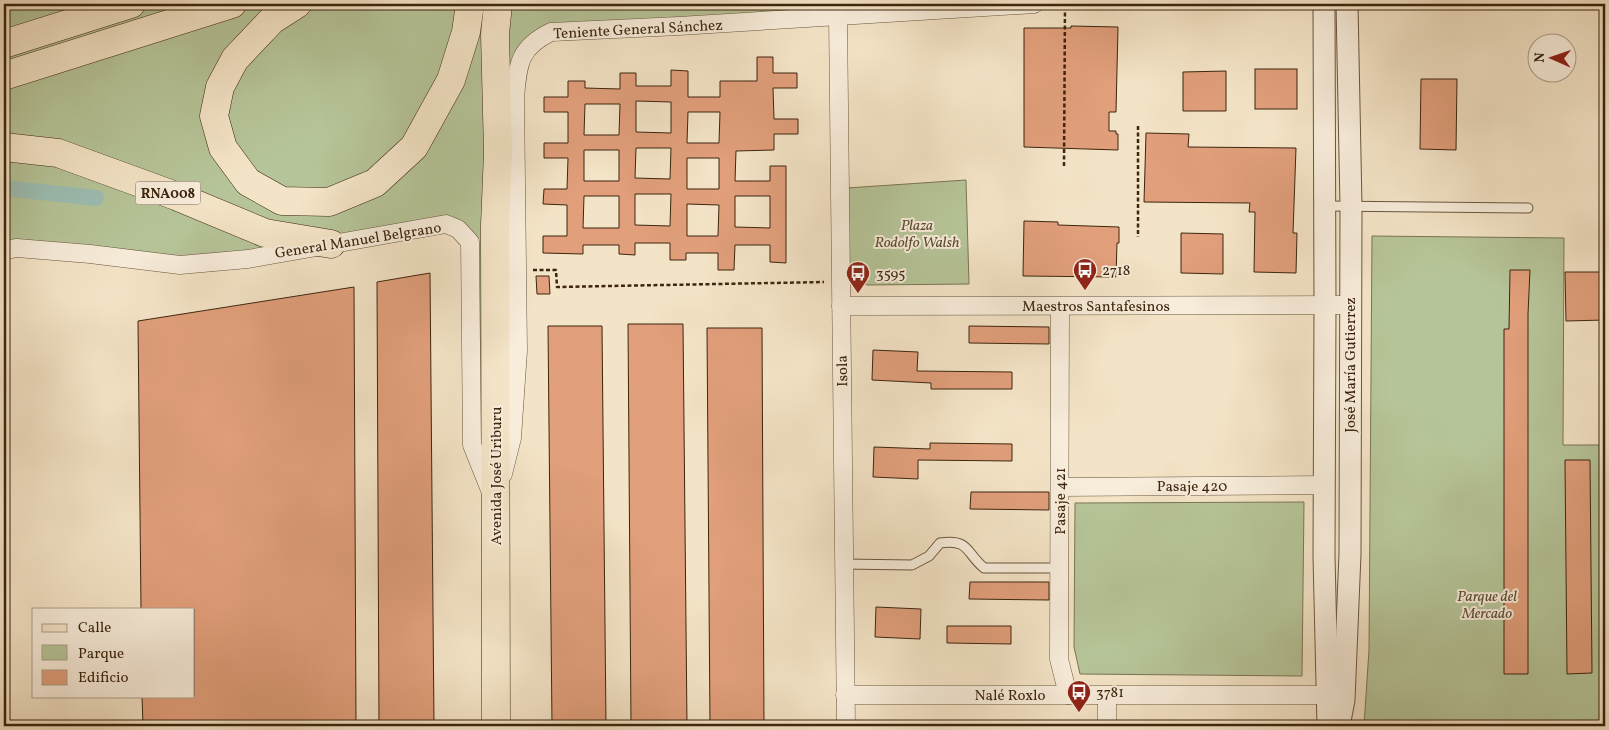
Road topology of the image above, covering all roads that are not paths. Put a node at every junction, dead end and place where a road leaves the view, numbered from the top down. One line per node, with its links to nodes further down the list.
1 (131, 4): 11 (main road)
2 (232, 4): 12 (main road)
3 (297, 4): 4 (main road)
4 (470, 4)
5 (477, 4): 17 (main road, Avenida José Uriburu)
6 (498, 4): 17 (main road, Avenida José Uriburu)
7 (1034, 4): 10 (street, Teniente General Sánchez)
8 (1324, 4): 14 (street, José María Gutierrez)
9 (1347, 4): 15 (street, José María Gutierrez)
10 (838, 16): 22 (street, Isola); 26 (street, Teniente General Sánchez)
11 (4, 44)
12 (4, 76)
13 (4, 147): 18 (main road, RNA008)
14 (1325, 206): 15 (lane); 20 (street, José María Gutierrez)
15 (1351, 207): 16 (lane); 21 (street, José María Gutierrez)
16 (1528, 208)
17 (495, 225): 26 (main road, Avenida José Uriburu)
18 (331, 244): 19 (street, General Manuel Belgrano); 26 (street, General Manuel Belgrano)
19 (4, 250)
20 (1325, 305): 21 (street, Maestros Santafesinos); 23 (street, Maestros Santafesinos); 24 (street, José María Gutierrez)
21 (1350, 305): 37 (street, José María Gutierrez)
22 (850, 306): 23 (street, Maestros Santafesinos); 27 (street, Isola)
23 (1060, 306): 25 (street, Pasaje 421)
24 (1324, 485): 25 (street, Pasaje 420); 30 (street, José María Gutierrez)
25 (1060, 487): 28 (street, Pasaje 421)
26 (496, 504): 33 (main road, Avenida José Uriburu)
27 (843, 564): 28 (lane); 29 (street, Isola)
28 (1060, 568): 31 (street, Pasaje 421)
29 (845, 695): 31 (street, Nalé Roxlo); 34 (street, Isola)
30 (1326, 695): 32 (street, Nalé Roxlo); 36 (street, José María Gutierrez)
31 (1068, 696): 32 (street, Nalé Roxlo)
32 (1107, 696): 35 (street)
33 (496, 726)
34 (846, 726)
35 (1108, 726)
36 (1328, 726)
37 (1339, 726)

